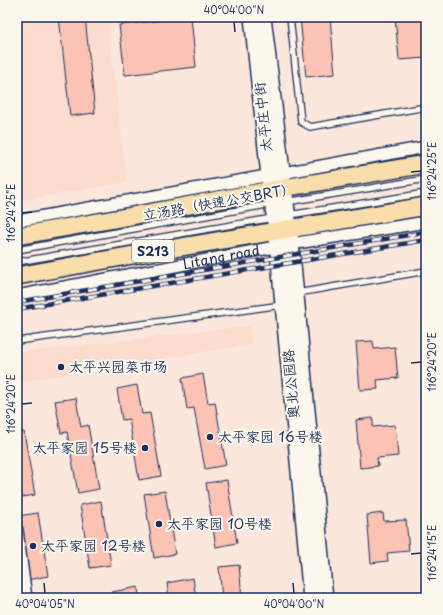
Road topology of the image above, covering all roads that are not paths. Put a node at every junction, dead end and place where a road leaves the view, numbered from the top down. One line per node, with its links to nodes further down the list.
1 (252, 17): 10 (main road, 太平庄中街)
2 (263, 17): 10 (main road, 太平庄中街)
3 (290, 17): 4 (lane)
4 (426, 107)
5 (426, 147): 10 (street, Litang road / S213)
6 (426, 164): 10 (main road, Litang road / S213)
7 (426, 179): 10 (lane, 立汤路（快速公交BRT）)
8 (426, 193): 10 (lane, 立汤路（快速公交BRT）)
9 (426, 206): 10 (main road, Litang road / S213)
10 (280, 210): 11 (street, Litang road / S213); 12 (street, Litang road / S213); 13 (main road, Litang road / S213); 14 (lane, 立汤路（快速公交BRT）); 15 (lane, 立汤路（快速公交BRT）); 17 (main road, Litang road / S213); 18 (street, Litang road / S213); 19 (main road)
11 (17, 221)
12 (426, 222)
13 (17, 236)
14 (17, 250)
15 (17, 262)
16 (426, 270): 19 (lane)
17 (17, 276)
18 (17, 296)
19 (292, 300): 20 (lane); 23 (main road, 奥北公园路); 24 (main road)
20 (17, 341)
21 (17, 530): 22 (street)
22 (26, 598)
23 (311, 598)
24 (325, 598)

